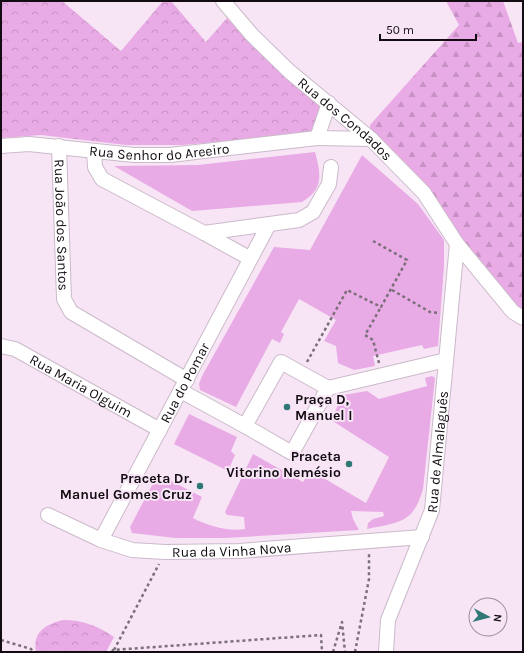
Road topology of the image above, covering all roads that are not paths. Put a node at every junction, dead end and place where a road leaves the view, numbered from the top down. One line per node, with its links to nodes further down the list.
1 (223, 1): 2 (street, Rua dos Condados)
2 (329, 103): 3 (street); 4 (street, Rua dos Condados)
3 (317, 138): 4 (street, Rua Senhor do Areeiro); 7 (street, Rua Senhor do Areeiro)
4 (371, 139): 11 (street, Rua dos Condados)
5 (1, 146): 6 (street, Rua Senhor do Areeiro)
6 (59, 146): 7 (street, Rua Senhor do Areeiro); 16 (street, Rua João dos Santos)
7 (94, 151): 10 (street)
8 (331, 167): 9 (street)
9 (268, 226): 10 (street); 12 (street, Rua do Pomar)
10 (204, 233): 12 (street)
11 (457, 244): 13 (street, Rua dos Condados); 15 (street, Rua de Almalaguês)
12 (249, 258): 16 (street, Rua do Pomar)
13 (523, 318)
14 (1, 346): 19 (street, Rua Maria Olguim)
15 (446, 360): 17 (street); 21 (street, Rua de Almalaguês)
16 (184, 386): 18 (street, Rua João dos Santos); 19 (street, Rua do Pomar)
17 (328, 388): 18 (street); 18 (street, Rua João dos Santos)
18 (245, 426)
19 (160, 430): 22 (street, Rua do Pomar)
20 (48, 515): 22 (street, Rua da Vinha Nova)
21 (422, 537): 22 (street, Rua da Vinha Nova); 23 (street, Rua de Almalaguês)
22 (101, 540)
23 (386, 652)

